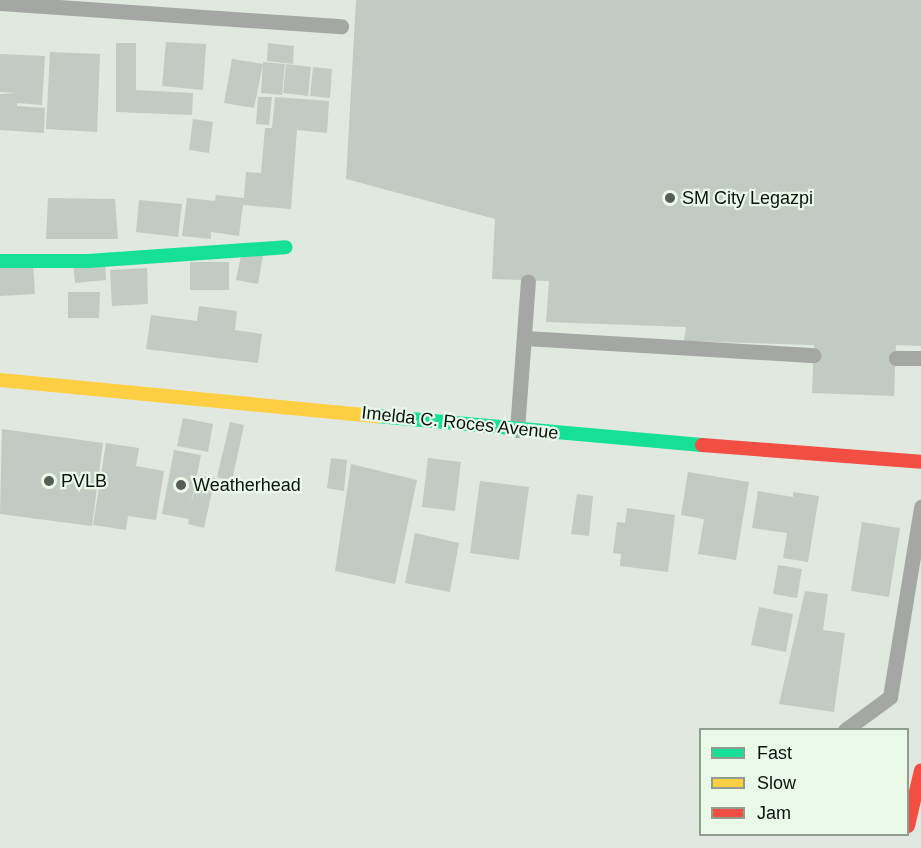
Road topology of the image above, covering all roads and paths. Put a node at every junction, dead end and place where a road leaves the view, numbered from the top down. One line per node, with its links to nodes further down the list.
1 (19, 2): 2 (lane); 3 (lane)
2 (0, 3)
3 (223, 8): 4 (lane)
4 (341, 26)
5 (286, 247): 6 (main road)
6 (0, 261)
7 (528, 281): 8 (lane)
8 (525, 338): 9 (lane); 13 (lane)
9 (813, 355)
10 (896, 358): 11 (lane)
11 (921, 358)
12 (0, 380): 13 (main road, Imelda C. Roces Avenue)
13 (517, 430): 14 (main road, Imelda C. Roces Avenue)
14 (921, 462)
15 (921, 507): 16 (lane)
16 (846, 728)
17 (921, 770): 18 (main road)
18 (909, 822)

